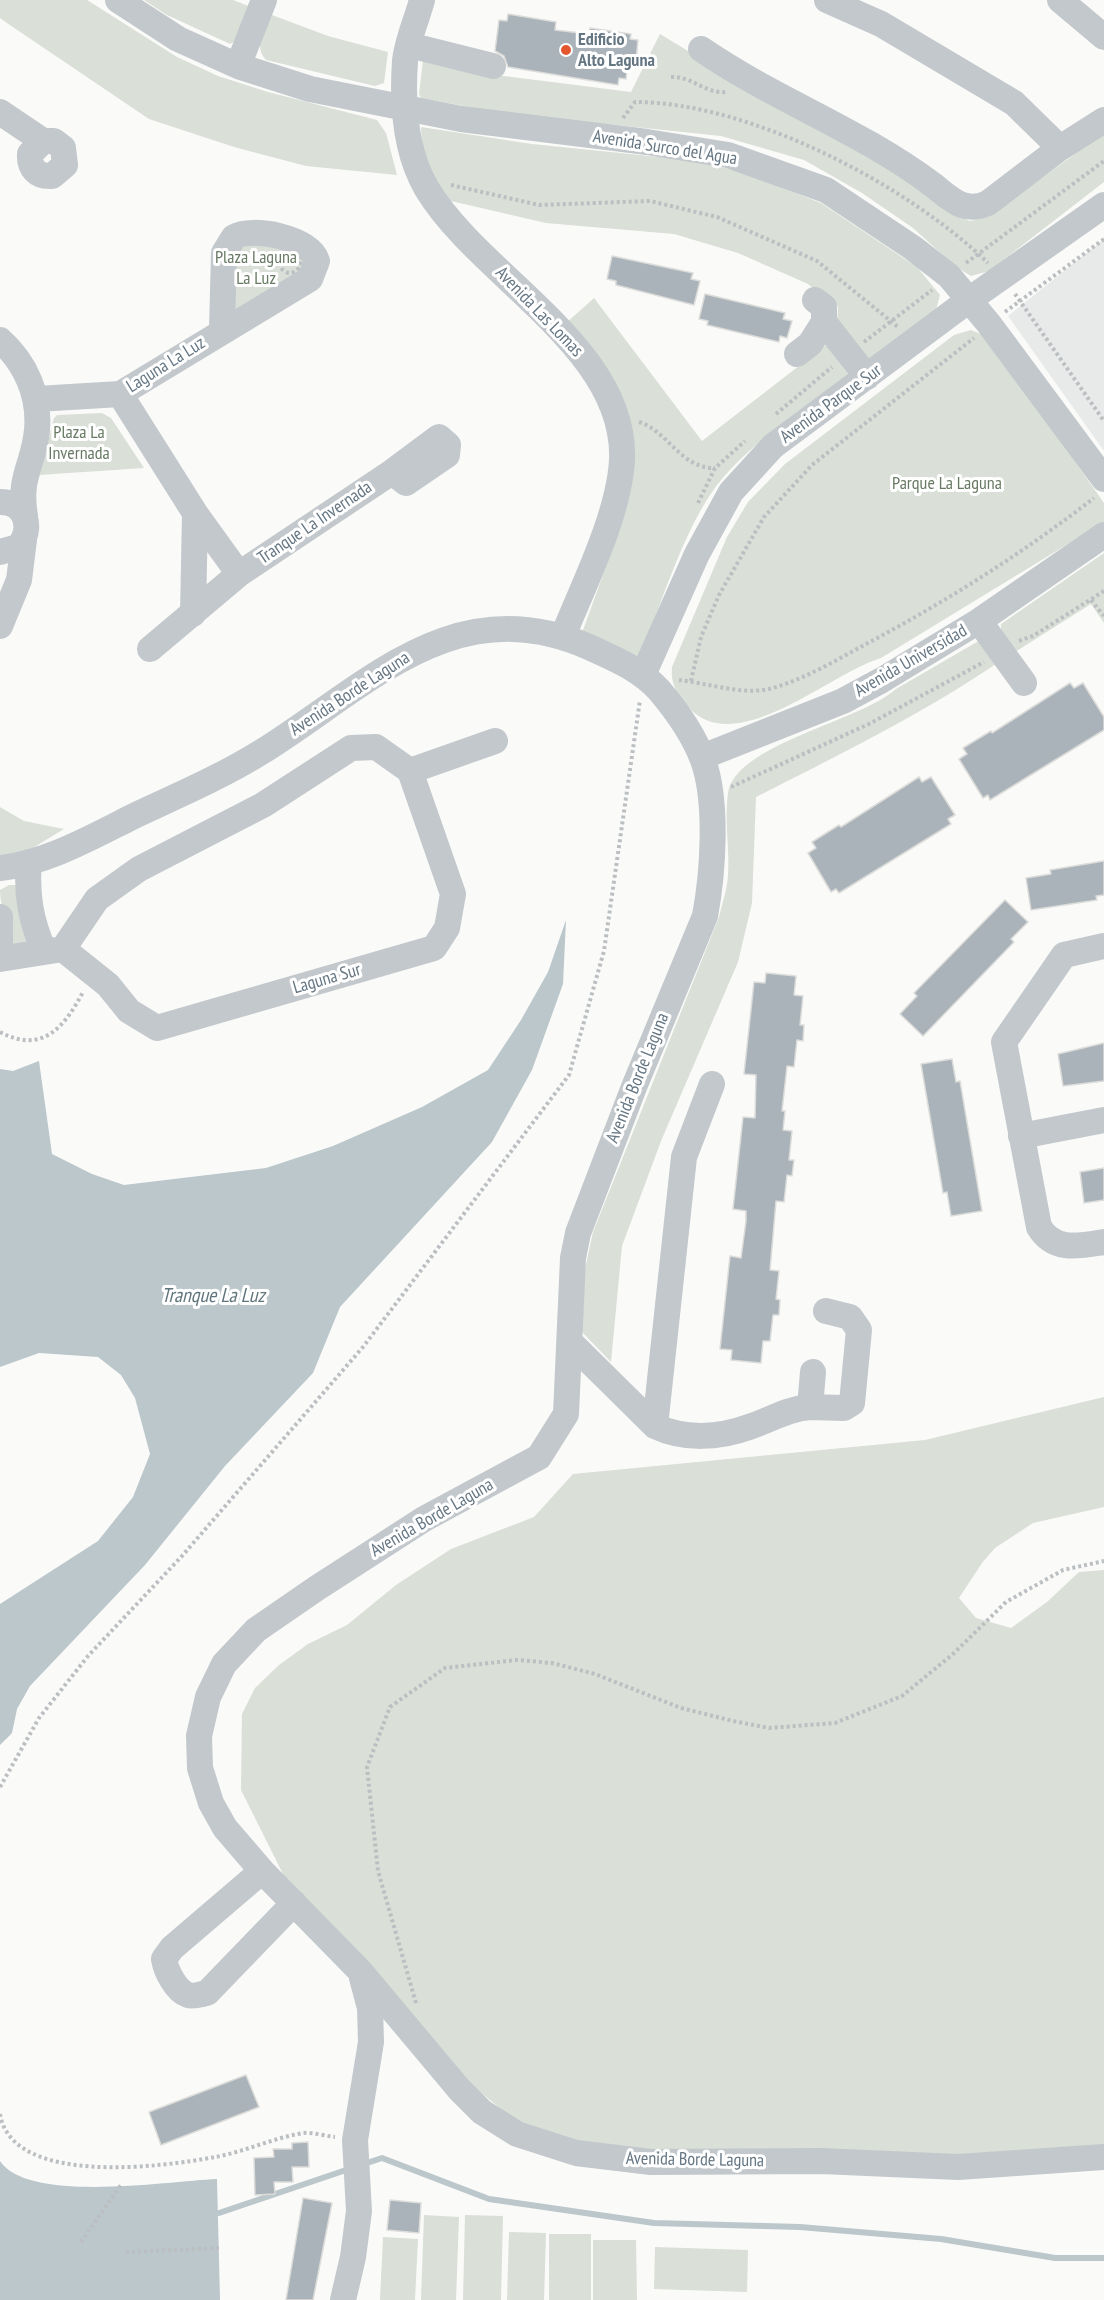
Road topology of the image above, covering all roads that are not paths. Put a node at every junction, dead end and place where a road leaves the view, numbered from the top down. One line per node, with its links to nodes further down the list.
1 (118, 0): 9 (street, Avenida Surco del Agua)
2 (264, 0): 9 (street)
3 (422, 0): 7 (street, Avenida Las Lomas)
4 (826, 0): 15 (street)
5 (1060, 0): 6 (street)
6 (1104, 37)
7 (409, 45): 10 (street); 11 (street, Avenida Las Lomas)
8 (700, 49): 15 (street)
9 (238, 66): 11 (street, Avenida Surco del Agua)
10 (493, 66)
11 (404, 109): 17 (street, Avenida Surco del Agua); 39 (street, Avenida Las Lomas)
12 (0, 112): 14 (street)
13 (1104, 120): 15 (street)
14 (42, 141)
15 (1060, 148)
16 (1104, 205): 17 (street, Avenida Parque Sur)
17 (969, 300): 21 (street, Avenida Parque Sur); 26 (street, Avenida Surco del Agua)
18 (222, 329): 22 (street, Laguna La Luz)
19 (0, 340): 23 (street)
20 (797, 354): 21 (street)
21 (867, 377): 41 (street, Avenida Parque Sur)
22 (120, 394): 23 (street, Laguna La Luz); 29 (street, Tranque La Invernada)
23 (37, 399): 24 (street)
24 (37, 432): 27 (street); 30 (street)
25 (392, 472): 34 (street, Tranque La Invernada)
26 (1099, 488)
27 (0, 496)
28 (0, 502): 30 (street)
29 (195, 513): 34 (street, Tranque La Invernada); 36 (street)
30 (25, 528): 32 (street); 35 (street)
31 (1104, 535): 37 (street, Avenida Universidad)
32 (0, 552)
33 (0, 560): 35 (street)
34 (239, 574): 36 (street, Tranque La Invernada)
35 (12, 600): 38 (street)
36 (194, 614): 40 (street, Tranque La Invernada)
37 (979, 621): 42 (street); 44 (street, Avenida Universidad)
38 (0, 626)
39 (563, 636): 41 (street, Avenida Borde Laguna); 49 (street, Avenida Borde Laguna)
40 (150, 649)
41 (650, 681): 43 (street, Avenida Borde Laguna)
42 (1024, 683)
43 (681, 719): 44 (street); 46 (street, Avenida Borde Laguna)
44 (748, 740): 46 (street, Avenida Universidad); 48 (street)
45 (495, 741): 47 (street)
46 (702, 757): 48 (street, Avenida Borde Laguna)
47 (410, 771): 53 (street); 53 (street, Laguna Sur)
48 (712, 801): 60 (street, Avenida Borde Laguna)
49 (29, 862): 50 (street, Avenida Borde Laguna); 53 (street)
50 (0, 868)
51 (0, 917): 54 (street)
52 (1104, 946): 57 (street)
53 (54, 950): 54 (street)
54 (0, 958)
55 (712, 1084): 63 (street)
56 (1104, 1120): 57 (street)
57 (1021, 1136): 58 (street)
58 (1104, 1242)
59 (826, 1311): 62 (street)
60 (570, 1342): 63 (street); 64 (street, Avenida Borde Laguna)
61 (813, 1372): 62 (street)
62 (810, 1407): 63 (street)
63 (655, 1426)
64 (262, 1871): 65 (street, Avenida Borde Laguna); 65 (street)
65 (294, 1903): 66 (street, Avenida Borde Laguna)
66 (360, 1971): 67 (street, Avenida Borde Laguna); 68 (street, Avenida Borde Laguna)
67 (1104, 2157)
68 (343, 2300)

